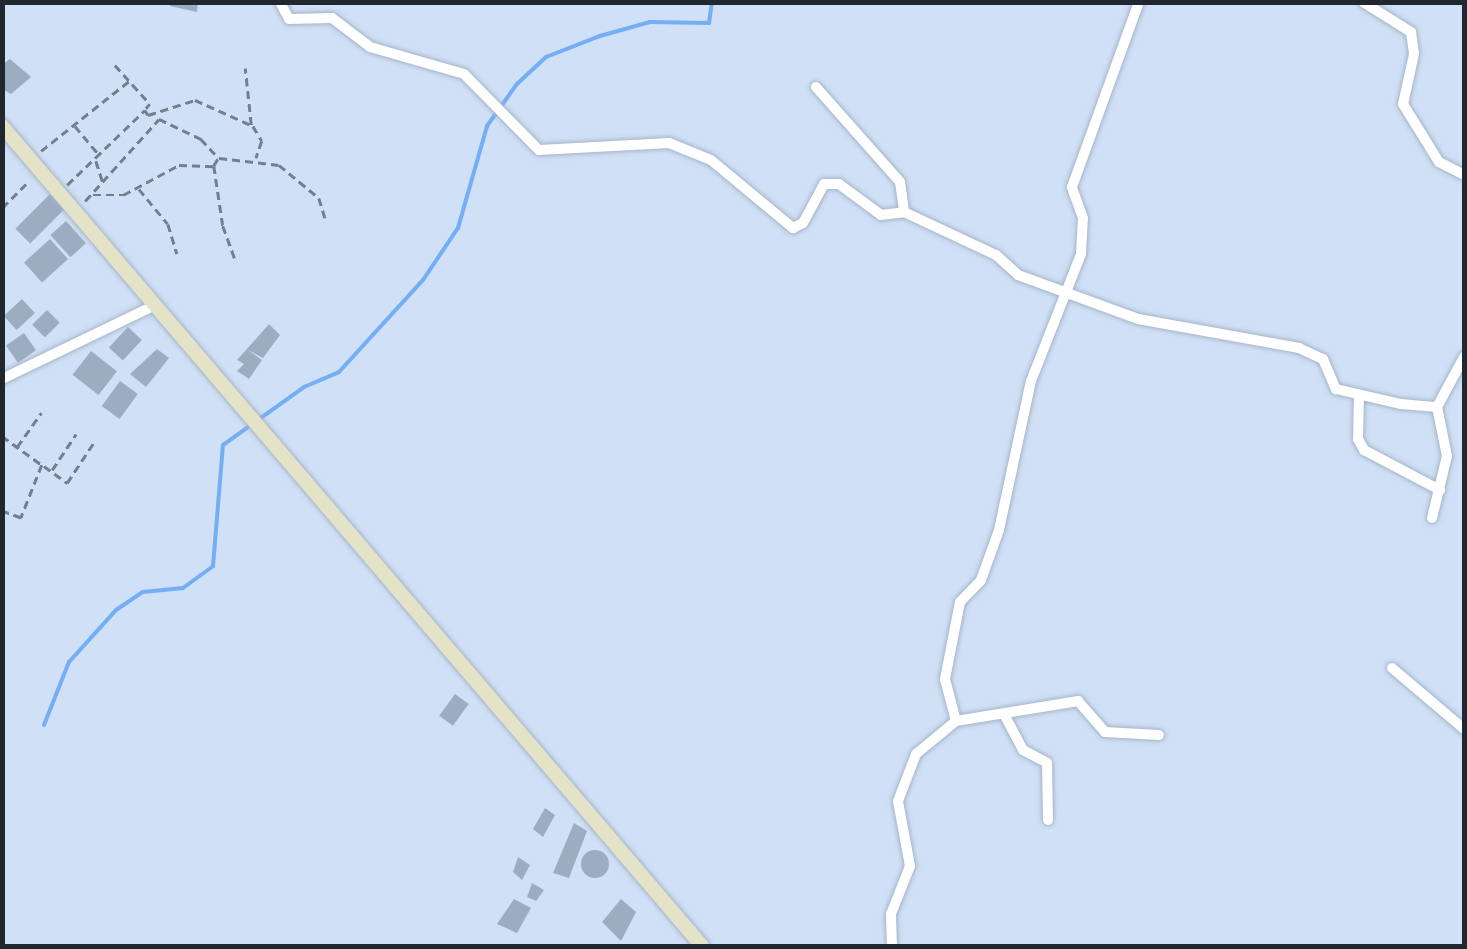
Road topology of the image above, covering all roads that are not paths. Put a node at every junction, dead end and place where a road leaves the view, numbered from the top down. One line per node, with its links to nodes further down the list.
1 (280, 2): 7 (street)
2 (1139, 2): 8 (street)
3 (1363, 2): 6 (street)
4 (816, 87): 7 (street)
5 (2, 126): 9 (street)
6 (1464, 175)
7 (904, 212): 8 (street)
8 (1065, 288): 12 (street); 18 (street)
9 (153, 306): 11 (street); 22 (street)
10 (1464, 356): 13 (street)
11 (2, 378)
12 (1360, 396): 13 (street); 14 (street)
13 (1437, 407): 14 (street)
14 (1440, 490): 15 (street)
15 (1432, 518)
16 (1392, 668): 19 (street)
17 (1004, 714): 18 (street); 20 (street); 21 (street)
18 (956, 721): 23 (street)
19 (1464, 729)
20 (1159, 735)
21 (1048, 820)
22 (702, 946)
23 (892, 946)

